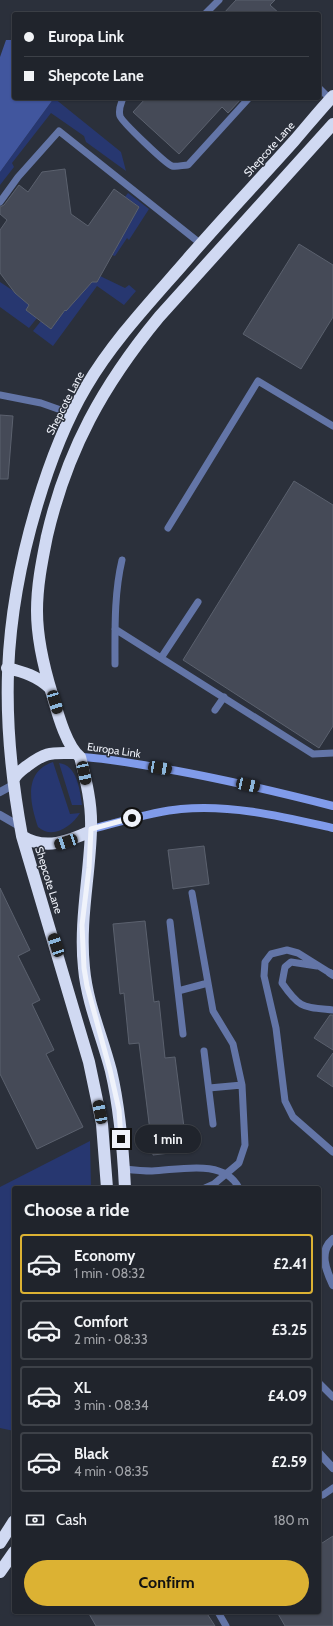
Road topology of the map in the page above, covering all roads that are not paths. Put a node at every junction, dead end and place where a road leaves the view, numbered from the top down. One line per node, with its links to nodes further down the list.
1 (219, 0): 2 (lane)
2 (207, 12)
3 (321, 90): 4 (lane)
4 (332, 99): 10 (highway, Shepcote Lane)
5 (122, 100): 6 (lane)
6 (247, 100)
7 (333, 124): 8 (highway)
8 (328, 136): 16 (highway)
9 (0, 202): 10 (lane)
10 (201, 244): 12 (highway, Shepcote Lane)
11 (0, 395): 12 (lane)
12 (72, 414): 15 (highway, Shepcote Lane)
13 (333, 426): 14 (lane)
14 (168, 528)
15 (28, 538): 16 (highway); 22 (highway, Shepcote Lane)
16 (46, 542): 23 (highway)
17 (122, 560): 19 (lane)
18 (198, 602): 20 (lane)
19 (114, 628): 20 (lane); 21 (lane)
20 (161, 658): 24 (lane)
21 (115, 664)
22 (3, 667): 23 (highway); 28 (highway, Shepcote Lane)
23 (50, 688): 27 (highway)
24 (224, 697): 25 (lane); 26 (lane)
25 (215, 710)
26 (333, 753)
27 (77, 755): 28 (highway); 30 (street, Europa Link); 33 (highway)
28 (14, 782): 29 (street); 34 (highway, Shepcote Lane)
29 (0, 792)
30 (333, 806)
31 (0, 815): 34 (street)
32 (333, 828): 33 (street)
33 (91, 830): 34 (highway, Shepcote Lane); 41 (highway)
34 (21, 832): 43 (highway, Shepcote Lane)
35 (192, 892): 38 (lane)
36 (170, 922): 39 (lane)
37 (329, 972): 40 (lane); 48 (lane)
38 (208, 983): 39 (lane); 45 (lane)
39 (178, 991): 42 (lane)
40 (333, 1010)
41 (99, 1032): 43 (highway); 49 (highway)
42 (183, 1034)
43 (83, 1038): 51 (highway, Shepcote Lane)
44 (204, 1051): 46 (lane)
45 (242, 1085): 46 (lane); 50 (lane)
46 (209, 1088): 47 (lane)
47 (212, 1124)
48 (333, 1152)
49 (124, 1169): 50 (lane); 52 (highway); 53 (highway)
50 (225, 1174): 54 (lane); 55 (lane)
51 (107, 1186)
52 (108, 1186)
53 (125, 1186)
54 (210, 1186)
55 (238, 1186)
56 (333, 1239): 57 (street)
57 (333, 1285)
58 (321, 1385): 59 (lane)
59 (333, 1397)
60 (321, 1455): 61 (street)
61 (333, 1468)
62 (333, 1488): 63 (lane)
63 (323, 1495)
64 (12, 1524): 65 (highway)
65 (0, 1543)
66 (12, 1555): 67 (highway)
67 (0, 1572)
68 (219, 1614): 69 (lane)
69 (226, 1626)

